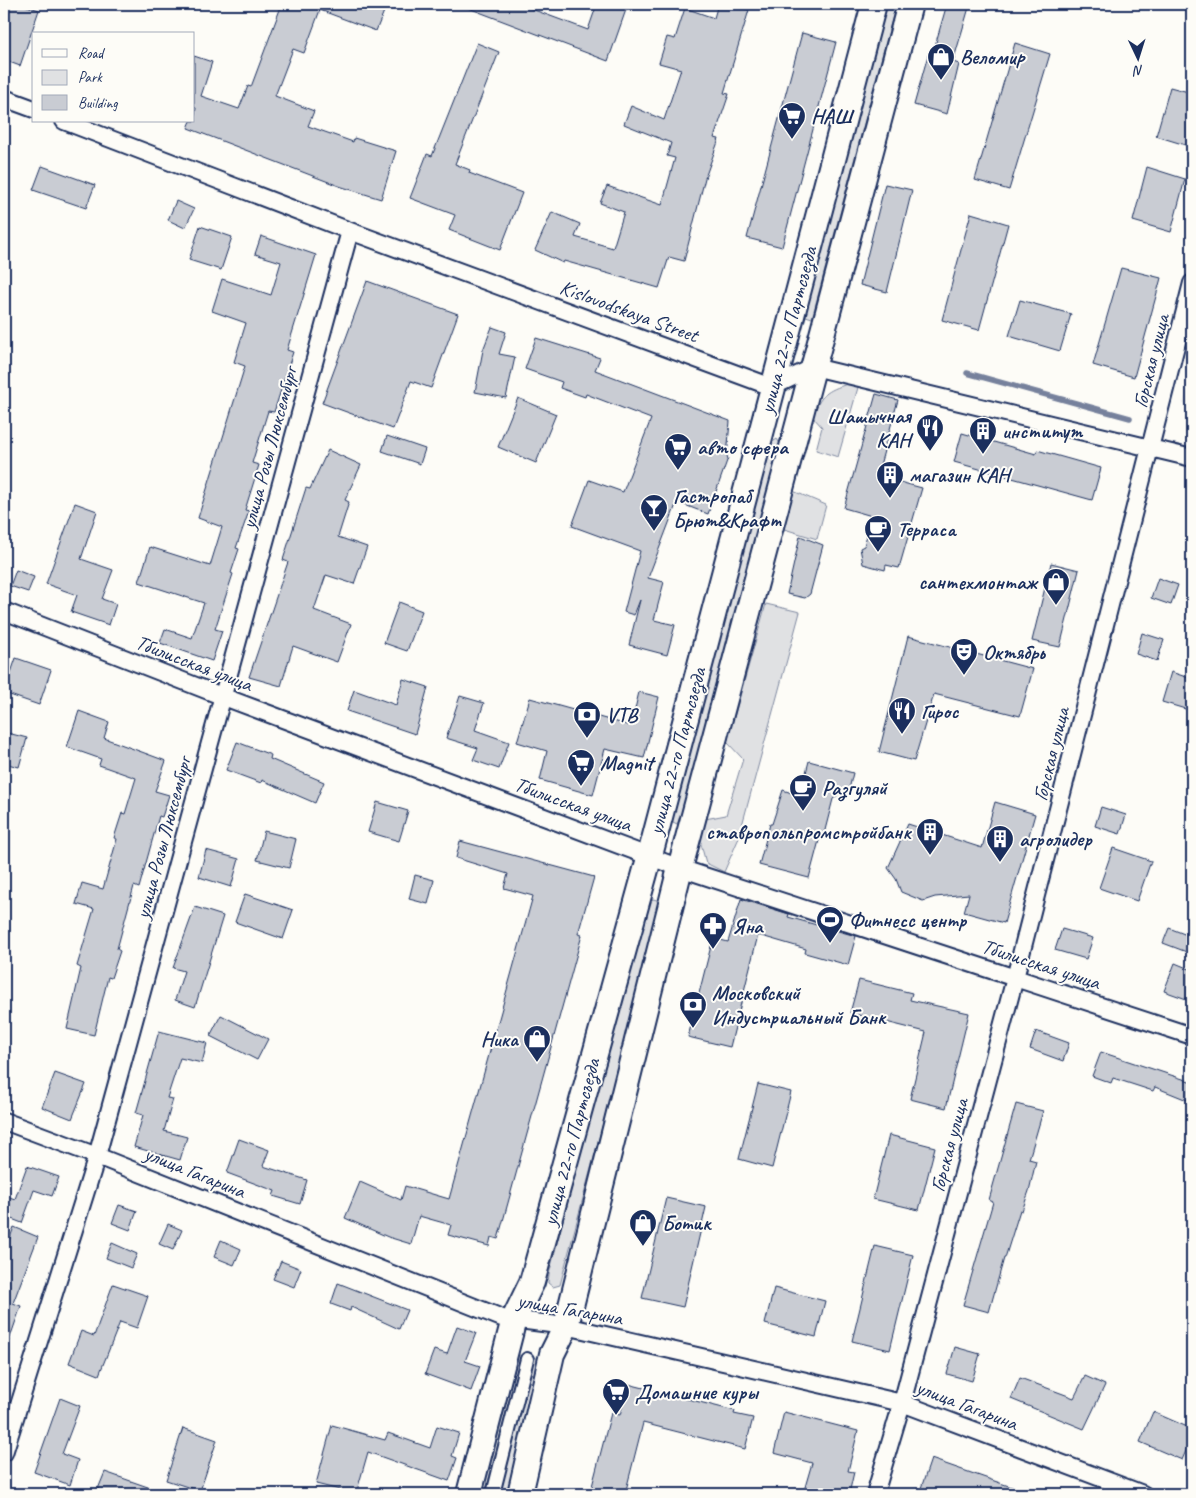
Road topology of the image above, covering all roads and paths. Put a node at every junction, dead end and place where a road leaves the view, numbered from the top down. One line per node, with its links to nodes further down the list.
1 (874, 4): 9 (main road, улица 22-го Партсъезда)
2 (910, 4): 8 (main road, улица 22-го Партсъезда)
3 (4, 98): 4 (street)
4 (32, 109)
5 (67, 122): 6 (street, Kislovodskaya Street)
6 (350, 231): 9 (street, Kislovodskaya Street); 13 (street, улица Розы Люксембург)
7 (1192, 283): 10 (street, Горская улица)
8 (814, 367): 9 (street); 10 (street); 15 (main road, улица 22-го Партсъезда)
9 (772, 387): 14 (main road, улица 22-го Партсъезда)
10 (1151, 447): 11 (street); 16 (street, Горская улица)
11 (1192, 458)
12 (4, 611): 13 (street, Тбилисская улица)
13 (224, 697): 14 (street, Тбилисская улица); 19 (street, улица Розы Люксембург)
14 (650, 855): 15 (street, Тбилисская улица); 20 (main road, улица 22-го Партсъезда)
15 (680, 868): 16 (street, Тбилисская улица); 21 (main road, улица 22-го Партсъезда)
16 (1015, 978): 17 (street, Тбилисская улица); 23 (street, Горская улица)
17 (1192, 1036)
18 (4, 1121): 19 (street, улица Гагарина)
19 (97, 1156): 20 (street, улица Гагарина); 24 (street, улица Розы Люксембург)
20 (514, 1319): 21 (street, улица Гагарина); 25 (main road, улица 22-го Партсъезда)
21 (566, 1326): 23 (street, улица Гагарина); 27 (main road, улица 22-го Партсъезда)
22 (527, 1359): 26 (street)
23 (902, 1403): 28 (street, Горская улица); 29 (street, улица Гагарина)
24 (4, 1453)
25 (469, 1494)
26 (494, 1494)
27 (520, 1494)
28 (875, 1494)
29 (1143, 1494)

